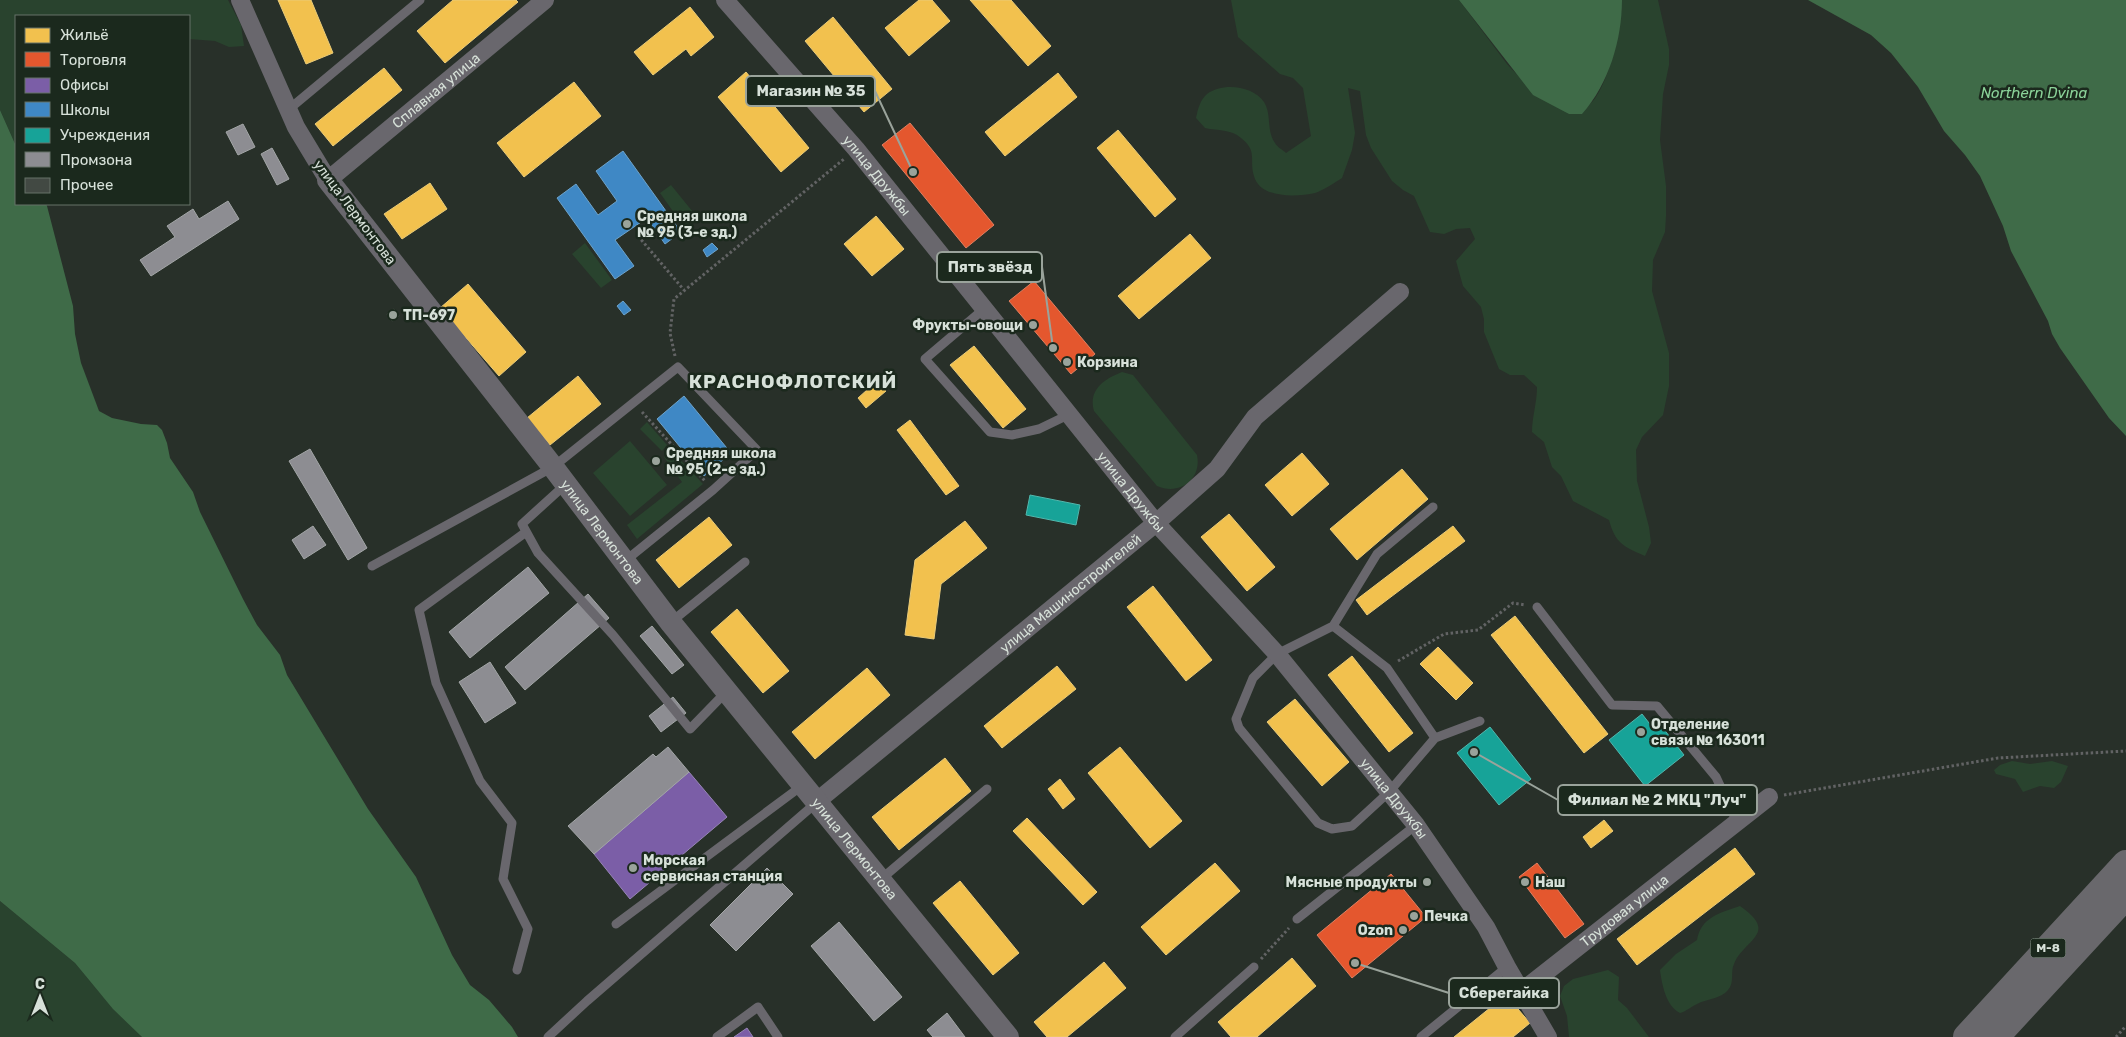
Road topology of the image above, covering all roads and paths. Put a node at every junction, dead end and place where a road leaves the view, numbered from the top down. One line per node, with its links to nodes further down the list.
1 (240, 0): 5 (street, улица Лермонтова)
2 (420, 0): 5 (lane)
3 (545, 0): 7 (street, Сплавная улица)
4 (725, 0): 6 (street, улица Дружбы)
5 (288, 110): 7 (street, улица Лермонтова)
6 (856, 149): 9 (path); 11 (street, улица Дружбы)
7 (328, 180): 15 (street, улица Лермонтова)
8 (638, 236): 9 (path)
9 (684, 290): 12 (path)
10 (1400, 292): 18 (street, улица Машиностроителей)
11 (985, 308): 14 (street, улица Дружбы); 14 (lane)
12 (678, 368): 13 (lane); 16 (lane)
13 (633, 402): 15 (lane); 16 (path)
14 (1068, 415): 18 (street, улица Дружбы)
15 (560, 475): 19 (lane); 20 (street, улица Лермонтова); 22 (lane)
16 (713, 490): 20 (lane)
17 (1433, 507): 25 (lane)
18 (1156, 523): 26 (street, улица Дружбы); 34 (street, улица Машиностроителей)
19 (526, 532): 28 (lane); 45 (lane)
20 (625, 561): 24 (street, улица Лермонтова)
21 (745, 562): 24 (lane)
22 (372, 566)
23 (1537, 607): 27 (path); 36 (lane)
24 (671, 622): 28 (street, улица Лермонтова)
25 (1333, 626): 26 (lane); 27 (lane)
26 (1277, 654): 33 (street, улица Дружбы); 33 (lane)
27 (1386, 668): 30 (lane)
28 (727, 691): 34 (street, улица Лермонтова)
29 (1480, 721): 30 (lane)
30 (1435, 738): 33 (lane)
31 (2126, 751): 35 (path)
32 (987, 789): 39 (lane)
33 (1390, 792): 37 (street, улица Дружбы)
34 (809, 794): 39 (street, улица Лермонтова); 42 (lane); 49 (lane)
35 (1769, 798): 36 (street, Трудовая улица)
36 (1737, 822): 46 (street, Трудовая улица)
37 (1416, 825): 41 (lane); 44 (street, улица Дружбы)
38 (2126, 864): 48 (main road, М-8)
39 (880, 880): 52 (street, улица Лермонтова)
40 (2126, 895): 48 (main road)
41 (1297, 919): 43 (path)
42 (616, 924)
43 (1254, 966): 53 (lane)
44 (1507, 967): 46 (street, улица Дружбы); 54 (lane)
45 (517, 970)
46 (1522, 991): 55 (street)
47 (2126, 1026): 56 (path)
48 (1974, 1036)
49 (548, 1037)
50 (717, 1037): 51 (lane)
51 (778, 1037)
52 (1008, 1037)
53 (1176, 1037)
54 (1421, 1037)
55 (1548, 1037)
56 (2116, 1037)

